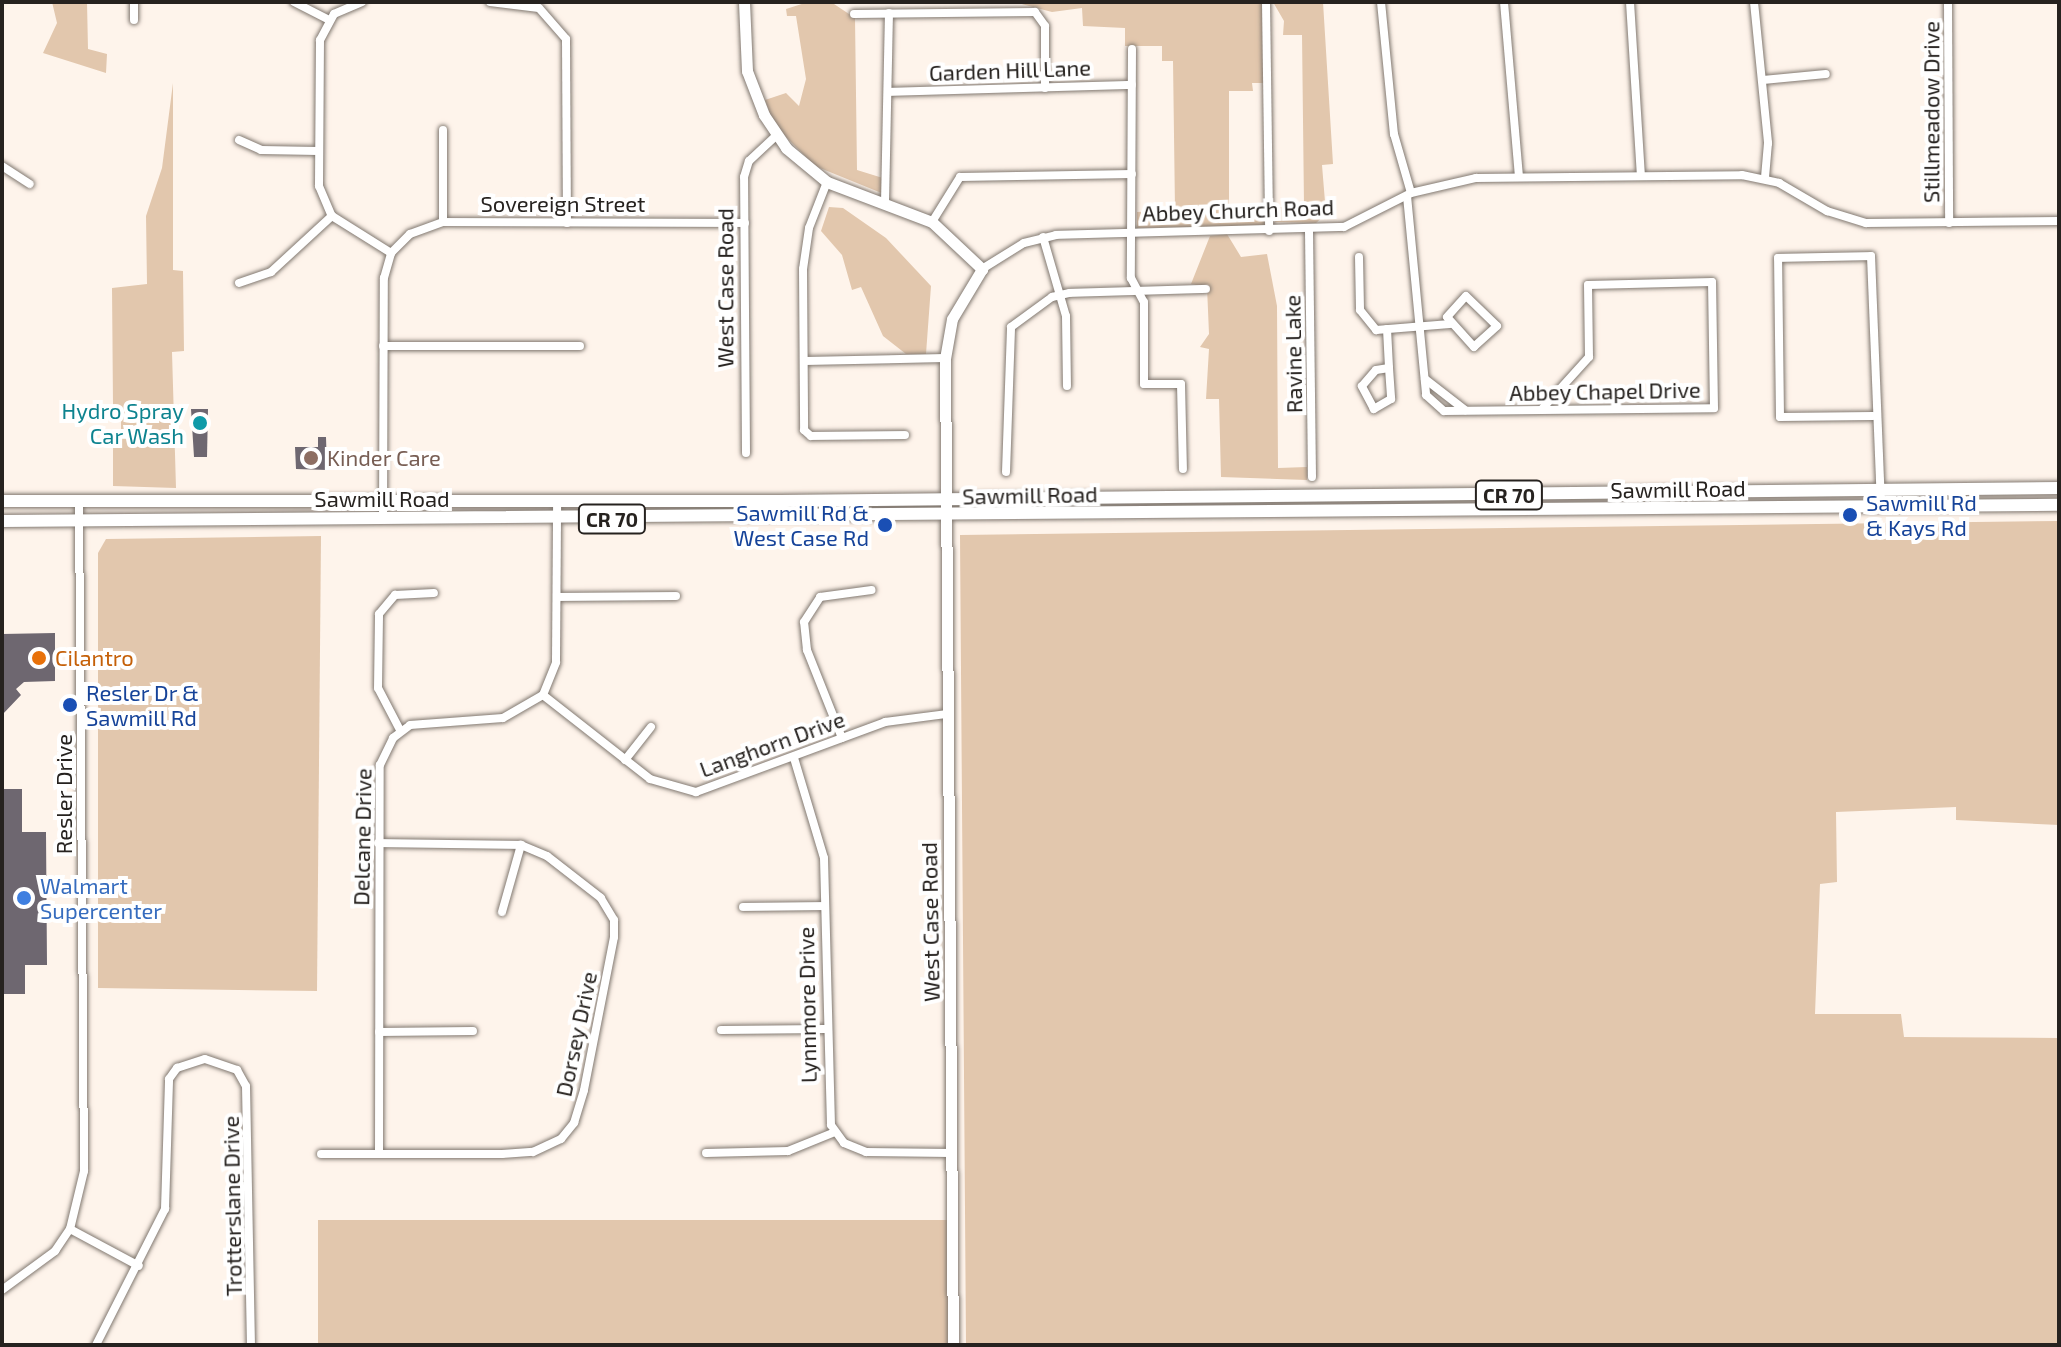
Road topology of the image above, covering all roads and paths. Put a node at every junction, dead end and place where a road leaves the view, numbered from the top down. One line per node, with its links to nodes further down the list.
1 (134, 2): 14 (street)
2 (294, 2): 15 (street)
3 (362, 2): 15 (street)
4 (490, 2): 39 (street)
5 (744, 2): 23 (main road)
6 (1266, 2): 42 (street)
7 (1381, 2): 33 (street, Abbey Chapel Drive)
8 (1504, 2): 29 (street)
9 (1630, 2): 28 (street)
10 (1754, 2): 18 (street)
11 (1948, 2): 41 (street, Stillmeadow Drive)
12 (889, 13): 13 (street); 20 (street); 21 (street)
13 (854, 14)
14 (134, 20)
15 (329, 20): 25 (street)
16 (1132, 49): 19 (street)
17 (1826, 74): 18 (street)
18 (1763, 80): 30 (street)
19 (1132, 85): 20 (street, Garden Hill Lane); 27 (street)
20 (1045, 88): 21 (street, Garden Hill Lane)
21 (889, 92): 34 (street)
22 (443, 130): 37 (street)
23 (776, 136): 31 (main road); 40 (street, West Case Road)
24 (239, 140): 25 (street)
25 (318, 151): 35 (street)
26 (2, 166): 32 (street)
27 (1132, 174): 38 (street); 44 (street)
28 (1641, 175): 29 (street, Abbey Church Road); 30 (street, Abbey Church Road)
29 (1519, 176): 33 (street, Abbey Church Road)
30 (1765, 179): 41 (street, Abbey Church Road)
31 (827, 182): 34 (main road); 59 (street)
32 (30, 184)
33 (1409, 194): 43 (street, Abbey Church Road); 54 (street, Abbey Chapel Drive)
34 (885, 203): 38 (main road)
35 (332, 216): 46 (street); 49 (street)
36 (2059, 221): 41 (street, Abbey Church Road)
37 (443, 222): 39 (street, Sovereign Street); 46 (street, Sovereign Street)
38 (932, 222): 48 (main road)
39 (567, 223): 40 (street, Sovereign Street)
40 (745, 223): 67 (street, West Case Road)
41 (1949, 223)
42 (1269, 231): 43 (street, Abbey Church Road); 44 (street, Abbey Church Road)
43 (1309, 231): 70 (street, Ravine Lake)
44 (1131, 233): 45 (street, Abbey Church Road); 51 (street)
45 (1043, 237): 48 (street, Abbey Church Road); 52 (street)
46 (391, 253): 56 (street)
47 (1359, 257): 55 (street)
48 (982, 269): 58 (main road)
49 (239, 283)
50 (1206, 289): 51 (street)
51 (1139, 291): 52 (street); 68 (street)
52 (1062, 295): 62 (street); 69 (street)
53 (1450, 324): 53 (street); 54 (street)
54 (1420, 328): 55 (street); 61 (street, Abbey Chapel Drive)
55 (1387, 329): 60 (street)
56 (383, 346): 57 (street); 76 (street)
57 (580, 346)
58 (945, 358): 59 (street); 73 (main road)
59 (805, 361): 66 (street)
60 (1389, 368): 60 (street)
61 (1424, 379): 64 (street); 64 (street, Abbey Chapel Drive)
62 (1067, 386)
63 (1542, 409): 63 (street, Abbey Chapel Drive); 64 (street, Abbey Chapel Drive)
64 (1466, 410)
65 (1873, 416): 65 (street); 72 (street)
66 (905, 435)
67 (746, 453)
68 (1183, 469)
69 (1006, 472)
70 (1312, 477)
71 (2059, 488): 72 (main road, Sawmill Road / CR 70)
72 (1881, 490): 73 (main road, Sawmill Road / CR 70); 79 (street)
73 (946, 499): 77 (main road, Sawmill Road / CR 70); 80 (main road, West Case Road)
74 (2, 501): 75 (main road, Sawmill Road / CR 70)
75 (79, 501): 76 (main road, Sawmill Road / CR 70); 84 (street, Resler Drive)
76 (383, 502): 77 (main road, Sawmill Road / CR 70); 81 (street)
77 (557, 502): 82 (street)
78 (2059, 505): 79 (main road, Sawmill Road / CR 70)
79 (1881, 507): 80 (main road, Sawmill Road / CR 70)
80 (946, 516): 82 (main road, Sawmill Road / CR 70); 90 (main road, West Case Road)
81 (383, 519): 82 (main road, Sawmill Road / CR 70); 84 (main road, Sawmill Road / CR 70)
82 (557, 519): 88 (street)
83 (2, 521): 84 (main road, Sawmill Road / CR 70)
84 (80, 521): 110 (street, Resler Drive)
85 (872, 590): 93 (street)
86 (434, 593): 92 (street)
87 (676, 596): 88 (street)
88 (558, 597): 89 (street)
89 (543, 695): 92 (street); 95 (street, Langhorn Drive)
90 (947, 714): 93 (street, Langhorn Drive); 107 (main road, West Case Road)
91 (651, 727): 95 (street)
92 (400, 730): 96 (street, Delcane Drive)
93 (842, 738): 94 (street, Langhorn Drive)
94 (794, 758): 95 (street, Langhorn Drive); 98 (street, Lynnmore Drive)
95 (625, 760)
96 (378, 843): 97 (street); 104 (street, Delcane Drive)
97 (521, 845): 100 (street); 109 (street, Dorsey Drive)
98 (824, 906): 99 (street); 101 (street, Lynnmore Drive)
99 (743, 907)
100 (502, 912)
101 (825, 1029): 102 (street); 105 (street, Lynnmore Drive)
102 (721, 1030)
103 (473, 1031): 104 (street)
104 (379, 1032): 109 (street, Delcane Drive)
105 (835, 1132): 106 (street); 107 (street)
106 (706, 1153)
107 (951, 1153): 115 (main road, West Case Road)
108 (321, 1154): 109 (street, Dorsey Drive)
109 (379, 1154)
110 (70, 1229): 111 (street); 112 (street)
111 (139, 1266): 113 (street); 114 (street, Trotterslane Drive)
112 (2, 1290)
113 (96, 1345)
114 (251, 1345)
115 (953, 1345)

